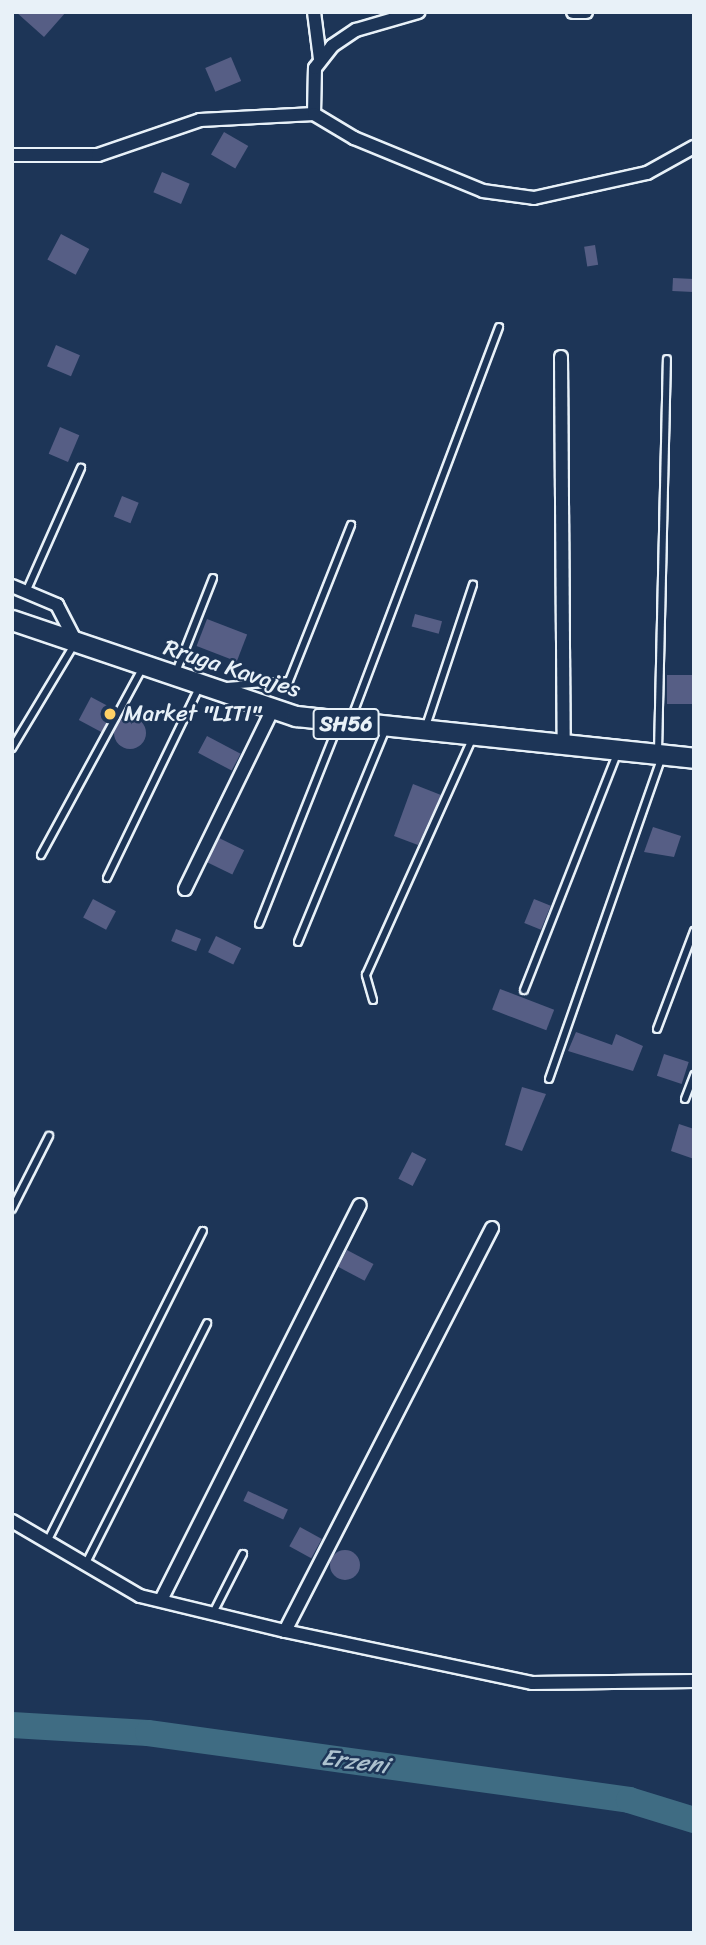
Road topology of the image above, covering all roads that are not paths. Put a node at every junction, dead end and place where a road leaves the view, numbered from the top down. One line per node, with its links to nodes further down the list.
1 (314, 12): 5 (street)
2 (418, 12): 5 (street)
3 (573, 12): 4 (street)
4 (586, 12)
5 (320, 59): 6 (street)
6 (314, 114): 7 (street); 8 (street)
7 (694, 147)
8 (12, 155)
9 (499, 327): 24 (lane)
10 (561, 356): 28 (street)
11 (667, 359): 31 (lane)
12 (81, 468): 17 (lane)
13 (351, 525): 22 (lane)
14 (213, 579): 21 (lane)
15 (473, 585): 26 (lane)
16 (12, 586): 17 (street)
17 (26, 592): 19 (street)
18 (13, 621): 19 (main road, Rruga Kavajes / SH56)
19 (76, 642): 20 (main road, Rruga Kavajes / SH56); 29 (lane)
20 (144, 666): 21 (main road, Rruga Kavajes / SH56); 33 (lane)
21 (174, 677): 22 (main road, Rruga Kavajes / SH56)
22 (206, 688): 23 (main road, Rruga Kavajes / SH56); 34 (lane)
23 (272, 711): 24 (main road, Rruga Kavajes / SH56); 35 (street)
24 (344, 723): 25 (main road, Rruga Kavajes / SH56); 36 (lane)
25 (386, 727): 26 (main road, Rruga Kavajes / SH56); 38 (lane)
26 (425, 731): 27 (main road, Rruga Kavajes / SH56)
27 (474, 735): 28 (main road, Rruga Kavajes / SH56); 40 (lane)
28 (564, 744): 30 (main road, Rruga Kavajes / SH56)
29 (12, 748)
30 (619, 750): 31 (main road, Rruga Kavajes / SH56); 39 (lane)
31 (660, 754): 32 (main road, Rruga Kavajes / SH56); 43 (lane)
32 (694, 758)
33 (41, 855)
34 (107, 878)
35 (185, 889)
36 (259, 923)
37 (694, 931): 41 (lane)
38 (298, 942)
39 (524, 989)
40 (373, 1000)
41 (656, 1028)
42 (694, 1075): 44 (lane)
43 (549, 1079)
44 (685, 1100)
45 (49, 1136): 47 (lane)
46 (360, 1205): 55 (street)
47 (12, 1209)
48 (492, 1228): 57 (street)
49 (203, 1231): 52 (lane)
50 (207, 1323): 54 (lane)
51 (12, 1521): 52 (street)
52 (47, 1542): 54 (street)
53 (243, 1554): 56 (lane)
54 (85, 1565): 55 (street)
55 (161, 1600): 56 (street)
56 (214, 1611): 57 (street)
57 (285, 1631): 58 (street)
58 (694, 1681)

